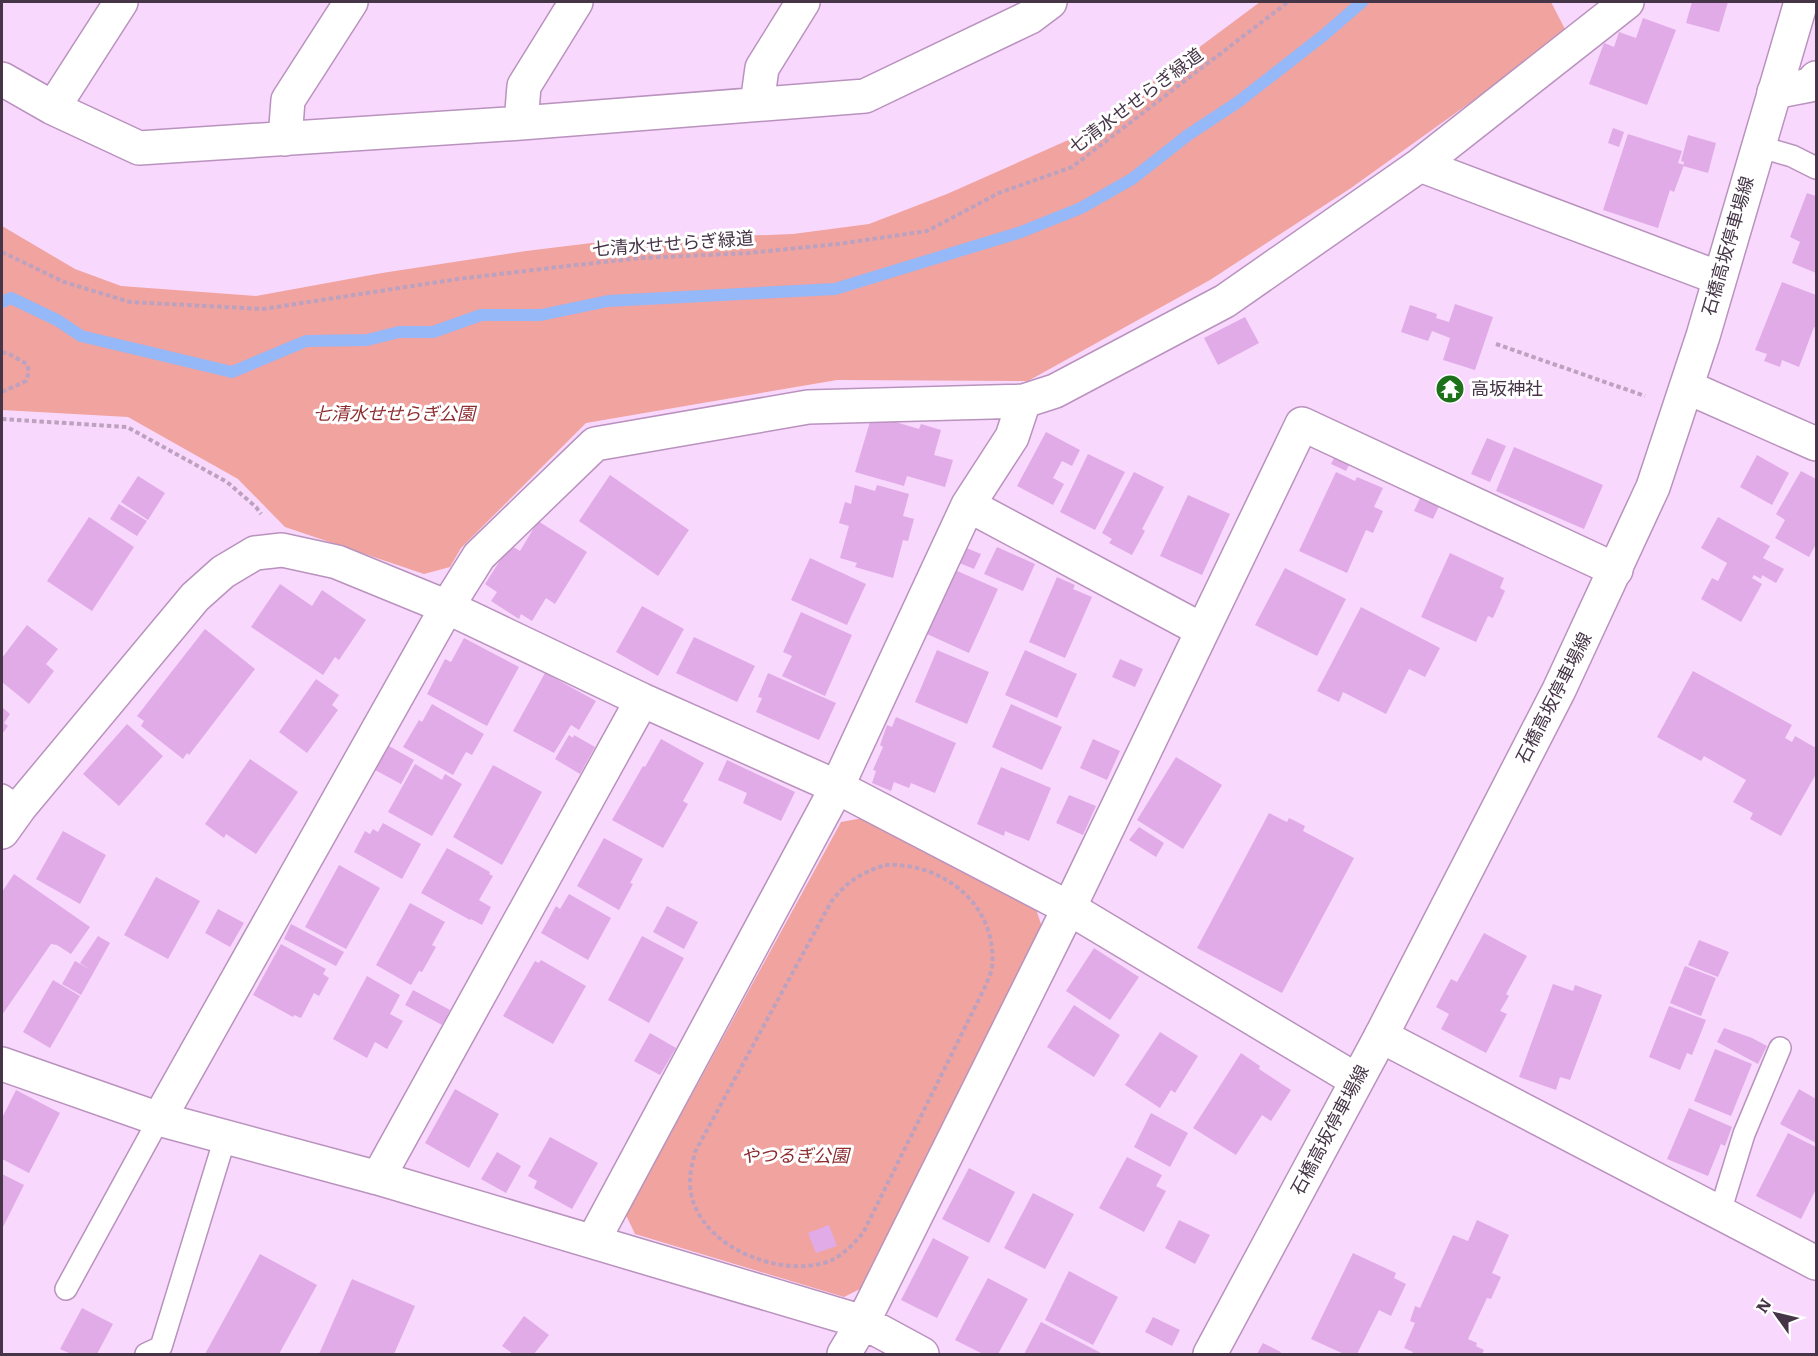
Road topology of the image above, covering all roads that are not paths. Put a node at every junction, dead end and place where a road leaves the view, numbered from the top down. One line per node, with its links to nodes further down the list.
1 (121, 2): 12 (street)
2 (351, 2): 14 (street)
3 (576, 2): 13 (street)
4 (803, 2): 11 (street)
5 (1627, 2): 18 (street)
6 (1800, 2): 10 (street, 石橋高坂停車場線)
7 (1028, 7): 11 (street)
8 (1816, 78): 10 (street)
9 (2, 79): 12 (street)
10 (1774, 92): 15 (street, 石橋高坂停車場線)
11 (757, 104): 13 (street)
12 (53, 108): 14 (street)
13 (521, 123): 14 (street)
14 (285, 139)
15 (1757, 146): 17 (lane); 20 (street, 石橋高坂停車場線)
16 (1816, 152): 17 (lane)
17 (1792, 156): 19 (lane)
18 (1420, 165): 20 (street); 22 (street)
19 (1816, 168)
20 (1719, 278): 21 (street, 石橋高坂停車場線)
21 (1687, 387): 23 (street); 25 (street, 石橋高坂停車場線)
22 (1024, 401): 24 (street); 26 (street)
23 (1816, 444)
24 (968, 505): 27 (street); 29 (street)
25 (1616, 570): 27 (street); 32 (street, 石橋高坂停車場線)
26 (447, 607): 28 (street); 30 (street); 36 (street)
27 (1202, 630): 31 (street)
28 (642, 700): 29 (street); 38 (street)
29 (837, 787): 31 (street); 40 (street)
30 (8, 811)
31 (1069, 908): 35 (street); 43 (street)
32 (1381, 1036): 35 (street, 石橋高坂停車場線); 39 (street)
33 (1780, 1048): 39 (lane)
34 (2, 1064): 36 (street)
35 (1356, 1080): 47 (street, 石橋高坂停車場線)
36 (159, 1119): 37 (street); 42 (lane)
37 (225, 1138): 38 (street); 44 (lane)
38 (378, 1178): 40 (street)
39 (1720, 1212): 41 (street)
40 (593, 1241): 43 (street)
41 (1816, 1263)
42 (66, 1289)
43 (863, 1322): 45 (street); 46 (street)
44 (147, 1354)
45 (844, 1354)
46 (922, 1354)
47 (1210, 1354)

